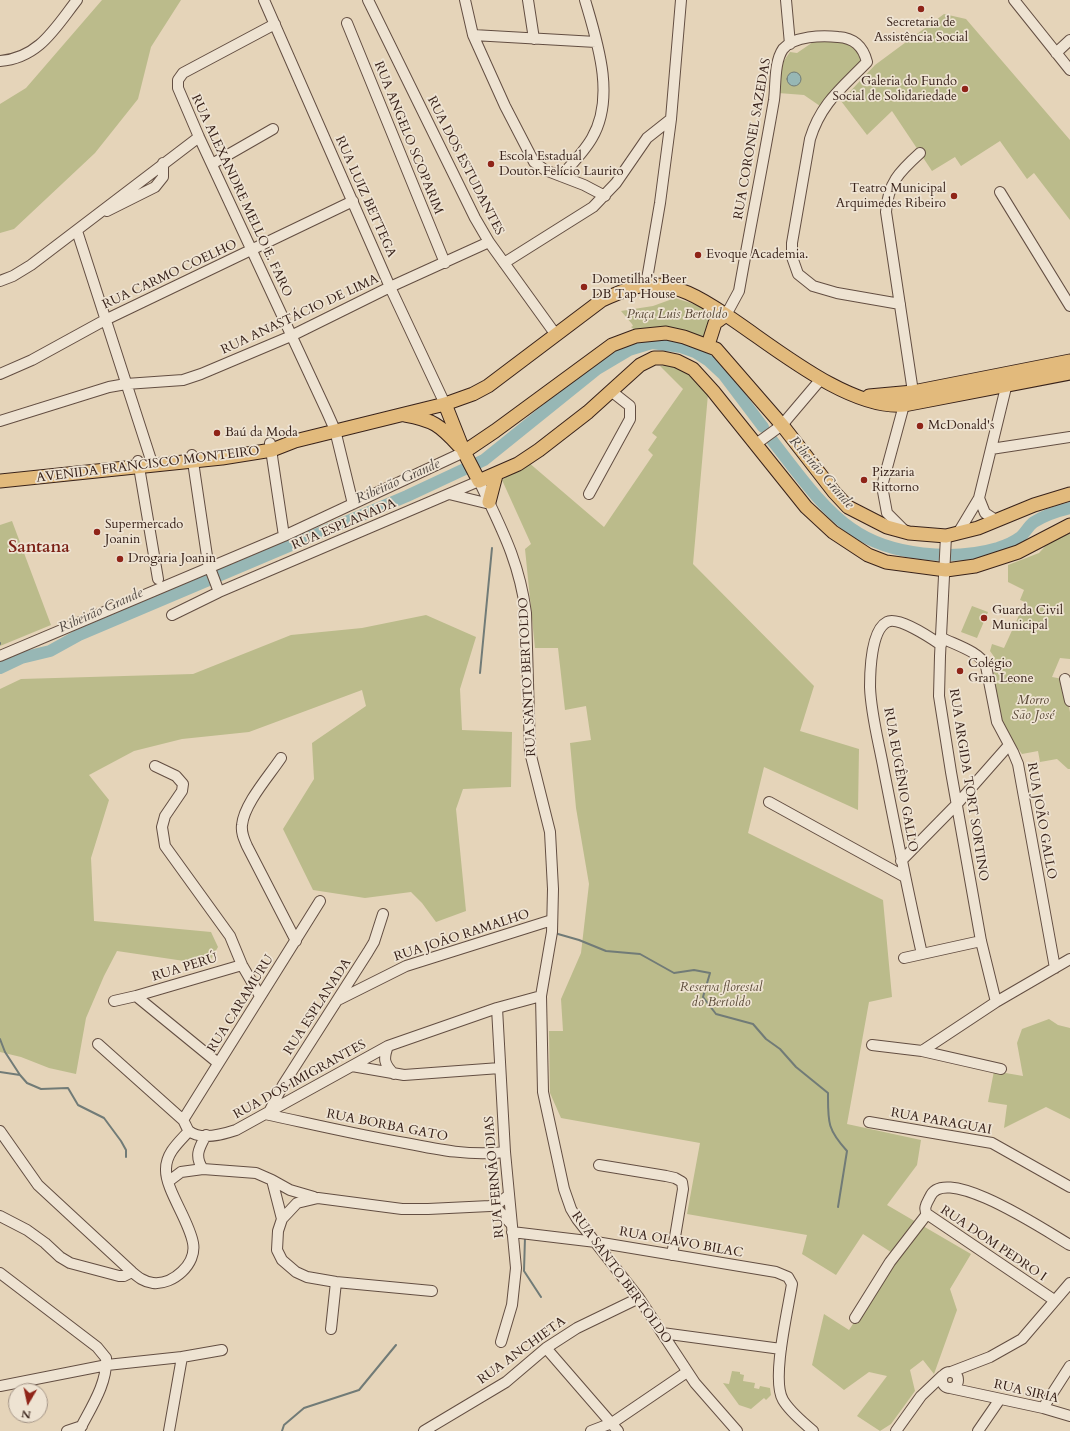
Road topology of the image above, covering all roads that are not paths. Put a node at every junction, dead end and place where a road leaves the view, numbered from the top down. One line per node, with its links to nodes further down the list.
1 (78, 0): 18 (street)
2 (264, 0): 11 (street, RUA LUIZ BETTEGA)
3 (368, 0): 32 (street, RUA DOS ESTUDANTES)
4 (465, 0): 12 (street)
5 (528, 0): 13 (street)
6 (585, 0): 15 (street)
7 (680, 0): 20 (street)
8 (786, 0): 16 (street)
9 (1014, 0): 17 (street)
10 (347, 23): 34 (street, RUA ANGELO SCOPARIM)
11 (275, 24): 22 (street, RUA ALEXANDRE MELLO E. FARO); 29 (street, RUA LUIZ BETTEGA)
12 (472, 35): 13 (street); 26 (street)
13 (534, 39): 15 (street)
14 (1070, 40): 17 (street)
15 (596, 42): 26 (street)
16 (790, 44): 39 (street); 41 (street, RUA CORONEL SAZEDAS)
17 (1056, 53): 19 (street)
18 (0, 61)
19 (1070, 70)
20 (671, 119): 28 (street); 37 (street)
21 (273, 129): 25 (street)
22 (198, 137): 24 (street); 25 (street, RUA ALEXANDRE MELLO E. FARO)
23 (920, 153): 39 (street)
24 (163, 163): 30 (street); 30 (street)
25 (212, 164): 33 (street, RUA ALEXANDRE MELLO E. FARO)
26 (561, 176): 28 (street)
27 (1000, 192): 40 (street)
28 (605, 196): 35 (street)
29 (353, 201): 33 (street, RUA CARMO COELHO); 38 (street, RUA LUIZ BETTEGA)
30 (98, 214): 31 (street)
31 (77, 231): 36 (street); 42 (street)
32 (488, 242): 34 (street, RUA ANASTÁCIO DE LIMA); 35 (street, RUA DOS ESTUDANTES)
33 (252, 251): 42 (street, RUA CARMO COELHO); 44 (street, RUA ALEXANDRE MELLO E. FARO)
34 (445, 263): 38 (street, RUA ANASTÁCIO DE LIMA)
35 (504, 263): 43 (street, RUA DOS ESTUDANTES)
36 (0, 281)
37 (646, 285): 41 (main road, AVENIDA FRANCISCO MONTEIRO); 43 (main road, AVENIDA FRANCISCO MONTEIRO)
38 (390, 287): 44 (street, RUA ANASTÁCIO DE LIMA); 55 (street, RUA LUIZ BETTEGA)
39 (900, 304): 53 (street)
40 (1070, 306)
41 (726, 315): 45 (main road); 49 (main road, AVENIDA FRANCISCO MONTEIRO)
42 (105, 320): 48 (street, RUA CARMO COELHO); 51 (street)
43 (556, 334): 55 (main road, AVENIDA FRANCISCO MONTEIRO)
44 (291, 336): 51 (street, RUA ANASTÁCIO DE LIMA); 60 (street, RUA ALEXANDRE MELLO E. FARO)
45 (708, 345): 59 (main road); 65 (main road)
46 (1070, 361): 50 (main road, AVENIDA FRANCISCO MONTEIRO)
47 (1070, 373): 50 (main road, AVENIDA FRANCISCO MONTEIRO)
48 (0, 374)
49 (821, 379): 54 (main road, AVENIDA FRANCISCO MONTEIRO); 59 (street)
50 (1008, 379): 53 (main road, AVENIDA FRANCISCO MONTEIRO); 56 (main road, AVENIDA FRANCISCO MONTEIRO); 64 (street)
51 (126, 384): 58 (street, RUA ANASTÁCIO DE LIMA); 67 (street)
52 (611, 391): 62 (main road); 69 (main road); 73 (street)
53 (913, 392): 54 (main road, AVENIDA FRANCISCO MONTEIRO)
54 (856, 396): 56 (main road, AVENIDA FRANCISCO MONTEIRO)
55 (445, 404): 57 (main road, AVENIDA FRANCISCO MONTEIRO); 65 (main road)
56 (904, 405): 80 (street)
57 (400, 414): 60 (main road, AVENIDA FRANCISCO MONTEIRO); 65 (main road)
58 (0, 421)
59 (782, 425): 62 (street); 80 (main road)
60 (334, 430): 63 (main road, AVENIDA FRANCISCO MONTEIRO); 77 (street, RUA ALEXANDRE MELLO E. FARO)
61 (1070, 437): 64 (street)
62 (756, 444): 83 (main road)
63 (271, 447): 66 (main road, AVENIDA FRANCISCO MONTEIRO); 81 (street)
64 (992, 449): 75 (street)
65 (466, 455): 71 (main road); 77 (street)
66 (192, 458): 67 (main road, AVENIDA FRANCISCO MONTEIRO); 84 (street)
67 (152, 463): 68 (main road, AVENIDA FRANCISCO MONTEIRO)
68 (138, 464): 70 (main road, AVENIDA FRANCISCO MONTEIRO); 85 (street)
69 (496, 475): 71 (main road); 76 (main road)
70 (1, 476)
71 (477, 476): 72 (street, RUA ESPLANADA); 76 (street, RUA SANTO BERTOLDO)
72 (449, 494): 76 (street); 86 (street, RUA ESPLANADA)
73 (589, 494)
74 (1070, 494): 78 (main road)
75 (978, 498): 78 (street); 82 (street)
76 (489, 503): 102 (street, RUA SANTO BERTOLDO)
77 (353, 504): 81 (street)
78 (997, 521): 82 (main road)
79 (1070, 525): 83 (main road)
80 (909, 533): 82 (main road)
81 (284, 536): 84 (street)
82 (950, 538): 83 (street, RUA ARGIDA TORT SORTINO)
83 (946, 565): 89 (street, RUA ARGIDA TORT SORTINO)
84 (210, 571): 86 (street); 90 (street)
85 (158, 579)
86 (218, 589): 87 (street, RUA ESPLANADA)
87 (172, 615)
88 (896, 621): 89 (street, RUA JOÃO GALLO); 98 (street, RUA EUGÊNIO GALLO)
89 (941, 637): 93 (street, RUA JOÃO GALLO); 97 (street, RUA ARGIDA TORT SORTINO)
90 (0, 656)
91 (1065, 679): 92 (street)
92 (1070, 701)
93 (1009, 745): 97 (street); 109 (street, RUA JOÃO GALLO)
94 (281, 758): 103 (street)
95 (155, 766): 108 (street)
96 (769, 802): 99 (street)
97 (957, 804): 98 (street); 104 (street, RUA ARGIDA TORT SORTINO)
98 (901, 861): 99 (street, RUA EUGÊNIO GALLO)
99 (905, 878): 105 (street, RUA EUGÊNIO GALLO)
100 (320, 901): 103 (street, RUA CARAMURU)
101 (383, 914): 113 (street, RUA ESPLANADA)
102 (552, 920): 112 (street, RUA SANTO BERTOLDO); 113 (street, RUA JOÃO RAMALHO)
103 (296, 941): 111 (street, RUA CARAMURU)
104 (981, 941): 105 (street); 115 (street, RUA ARGIDA TORT SORTINO)
105 (922, 954): 106 (street)
106 (904, 958)
107 (1069, 960): 109 (street)
108 (242, 965): 110 (street, RUA PERÚ); 111 (street)
109 (1055, 968): 115 (street)
110 (136, 996): 114 (street, RUA PERÚ); 121 (street)
111 (260, 996): 121 (street, RUA CARAMURU)
112 (541, 996): 116 (street, RUA DOS IMIGRANTES); 145 (street, RUA SANTO BERTOLDO)
113 (338, 1000): 126 (street, RUA ESPLANADA)
114 (114, 1001)
115 (996, 1002): 120 (street)
116 (497, 1008): 119 (street, RUA DOS IMIGRANTES); 123 (street, RUA FERNÃO DIAS)
117 (98, 1044): 127 (street)
118 (872, 1045): 120 (street)
119 (388, 1046): 122 (street, RUA DOS IMIGRANTES); 125 (street)
120 (922, 1051): 124 (street)
121 (218, 1063): 127 (street, RUA CARAMURU)
122 (352, 1066): 125 (street); 126 (street, RUA DOS IMIGRANTES)
123 (500, 1068): 125 (street); 132 (street, RUA FERNÃO DIAS)
124 (1001, 1069)
125 (394, 1074)
126 (267, 1113): 131 (street, RUA DOS IMIGRANTES); 132 (street, RUA BORBA GATO)
127 (183, 1120): 130 (street)
128 (869, 1122): 137 (street, RUA PARAGUAI)
129 (0, 1131): 148 (street)
130 (190, 1131): 131 (street, RUA DOS IMIGRANTES); 136 (street)
131 (206, 1135): 134 (street)
132 (505, 1152): 138 (street, RUA FERNÃO DIAS)
133 (599, 1165): 147 (street)
134 (203, 1169): 135 (street); 136 (street)
135 (272, 1180): 139 (street); 143 (street)
136 (168, 1181): 148 (street)
137 (1070, 1187)
138 (509, 1195): 140 (street); 144 (street, RUA FERNÃO DIAS)
139 (318, 1198): 140 (street); 143 (street)
140 (494, 1206): 144 (street)
141 (926, 1214): 146 (street, RUA DOM PEDRO I); 154 (street, RUA DOM PEDRO I); 155 (street)
142 (0, 1217): 148 (street)
143 (282, 1219): 150 (street)
144 (512, 1228): 145 (street, RUA OLAVO BILAC); 158 (street, RUA FERNÃO DIAS)
145 (596, 1242): 147 (street, RUA OLAVO BILAC); 153 (street, RUA SANTO BERTOLDO)
146 (1070, 1245)
147 (672, 1255): 160 (street, RUA OLAVO BILAC)
148 (132, 1272)
149 (0, 1273): 163 (street)
150 (336, 1282): 152 (street); 156 (street)
151 (1070, 1283): 154 (street)
152 (432, 1291)
153 (639, 1298): 157 (street, RUA SANTO BERTOLDO); 159 (street, RUA ANCHIETA)
154 (1054, 1300): 166 (street)
155 (855, 1318)
156 (331, 1329)
157 (662, 1333): 160 (street); 165 (street, RUA SANTO BERTOLDO)
158 (501, 1342)
159 (546, 1348): 174 (street); 178 (street, RUA ANCHIETA)
160 (781, 1349): 181 (street)
161 (222, 1350): 162 (street)
162 (182, 1357): 163 (street); 177 (street)
163 (107, 1365): 167 (street); 175 (street)
164 (1070, 1366): 172 (street)
165 (687, 1372): 174 (street); 180 (street, RUA SANTO BERTOLDO)
166 (952, 1377): 168 (street); 168 (street); 169 (street, RUA SIRIA); 170 (street)
167 (0, 1386)
168 (948, 1388): 169 (street, RUA SIRIA); 170 (street)
169 (977, 1394): 171 (street, RUA SIRIA)
170 (921, 1396): 182 (street)
171 (1000, 1399): 172 (street, RUA SIRIA); 183 (street)
172 (1043, 1408): 173 (street, RUA SIRIA)
173 (1070, 1416)
174 (615, 1427): 179 (street)
175 (80, 1428): 176 (street)
176 (67, 1431)
177 (169, 1431)
178 (424, 1431)
179 (591, 1431)
180 (737, 1431)
181 (813, 1431)
182 (896, 1431)
183 (978, 1431)

